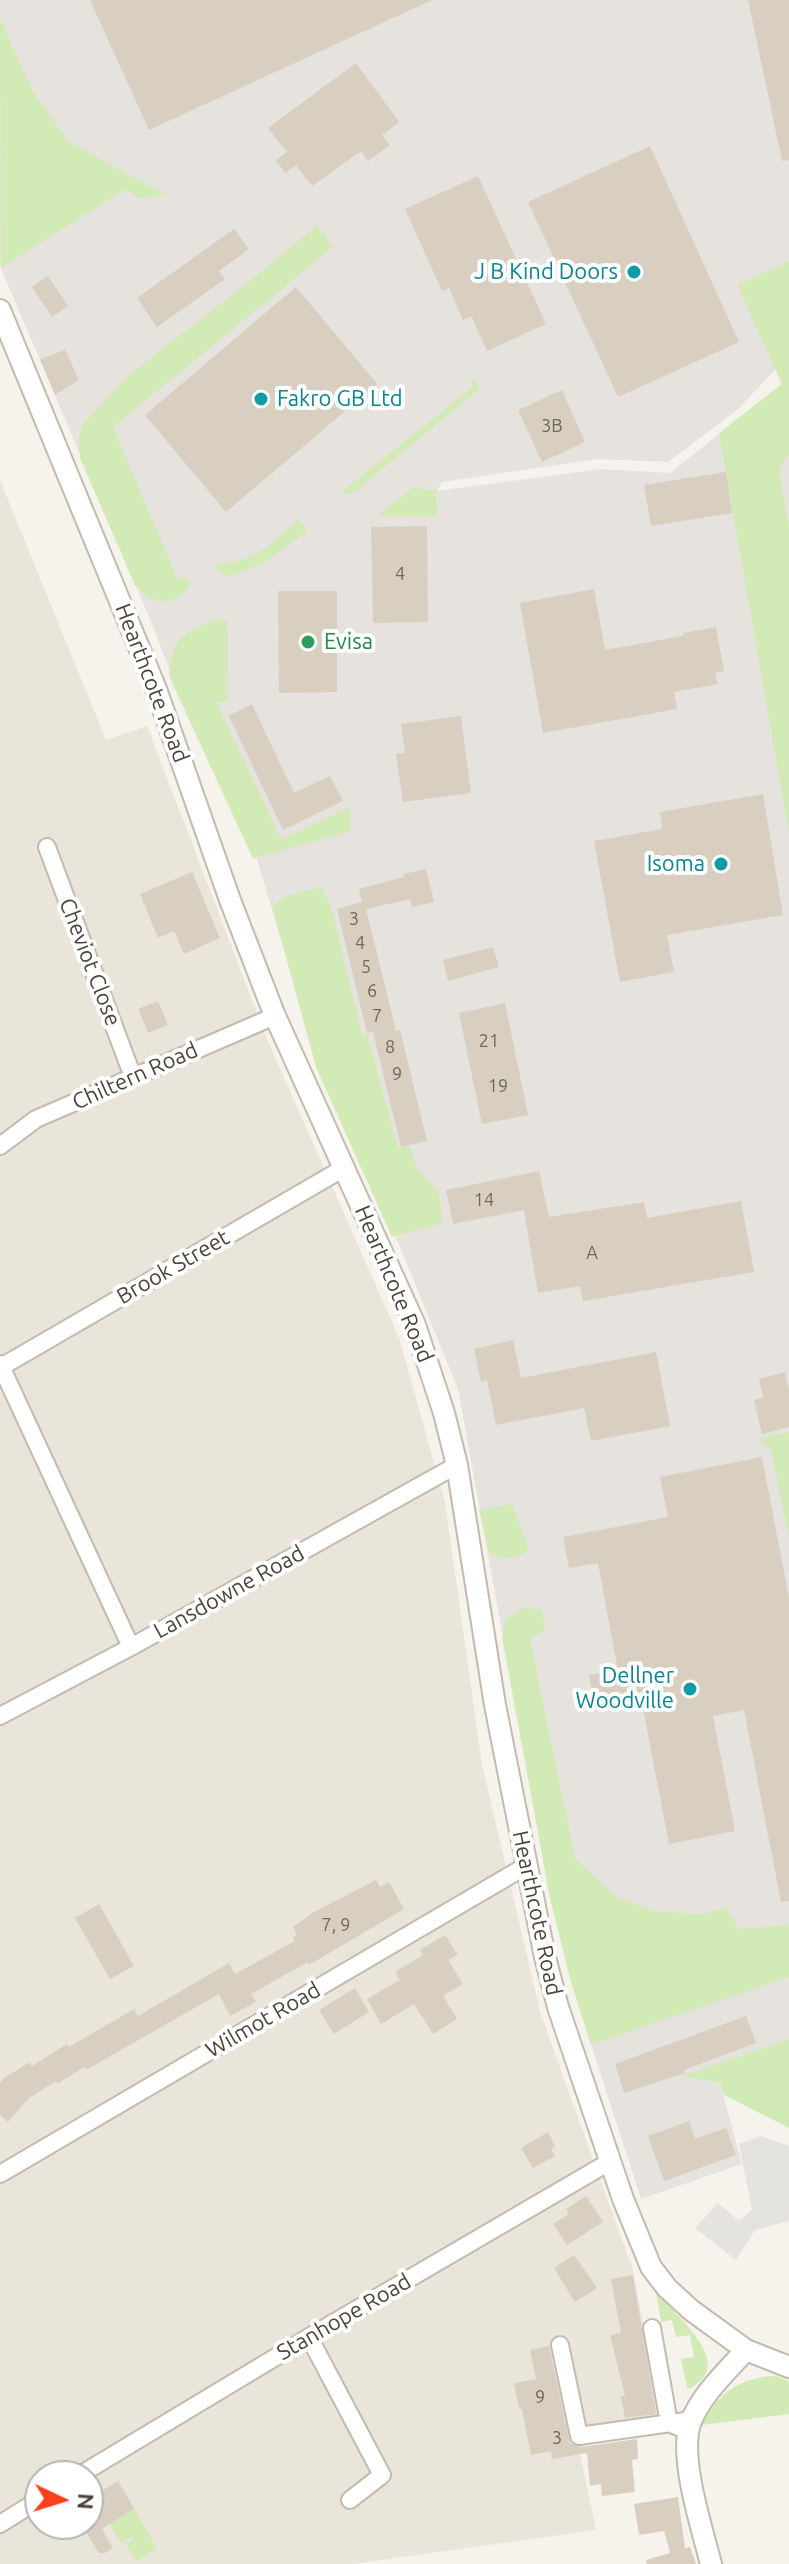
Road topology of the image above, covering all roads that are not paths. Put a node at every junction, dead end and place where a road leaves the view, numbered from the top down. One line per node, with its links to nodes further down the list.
1 (0, 310): 3 (street, Hearthcote Road)
2 (47, 847): 4 (street, Cheviot Close)
3 (275, 1016): 4 (street, Chiltern Road); 6 (street, Hearthcote Road)
4 (133, 1077): 5 (street, Chiltern Road)
5 (0, 1146)
6 (344, 1168): 7 (street, Brook Street); 8 (street, Hearthcote Road)
7 (1, 1365): 9 (street, Brook Street)
8 (457, 1465): 9 (street, Lansdowne Road); 11 (street, Hearthcote Road)
9 (131, 1647): 10 (street, Lansdowne Road)
10 (0, 1716)
11 (526, 1866): 12 (street, Hearthcote Road); 13 (street, Wilmot Road)
12 (611, 2161): 15 (street, Stanhope Road); 17 (street, Hearthcote Road)
13 (0, 2174)
14 (652, 2328): 19 (street)
15 (309, 2337): 21 (street, Stanhope Road); 22 (street)
16 (560, 2345): 19 (street)
17 (746, 2350): 18 (street, Hearthcote Road); 20 (street)
18 (789, 2367)
19 (669, 2423): 20 (street)
20 (690, 2426): 25 (street)
21 (104, 2460)
22 (350, 2500)
23 (24, 2509): 24 (street)
24 (0, 2524)
25 (711, 2564)

